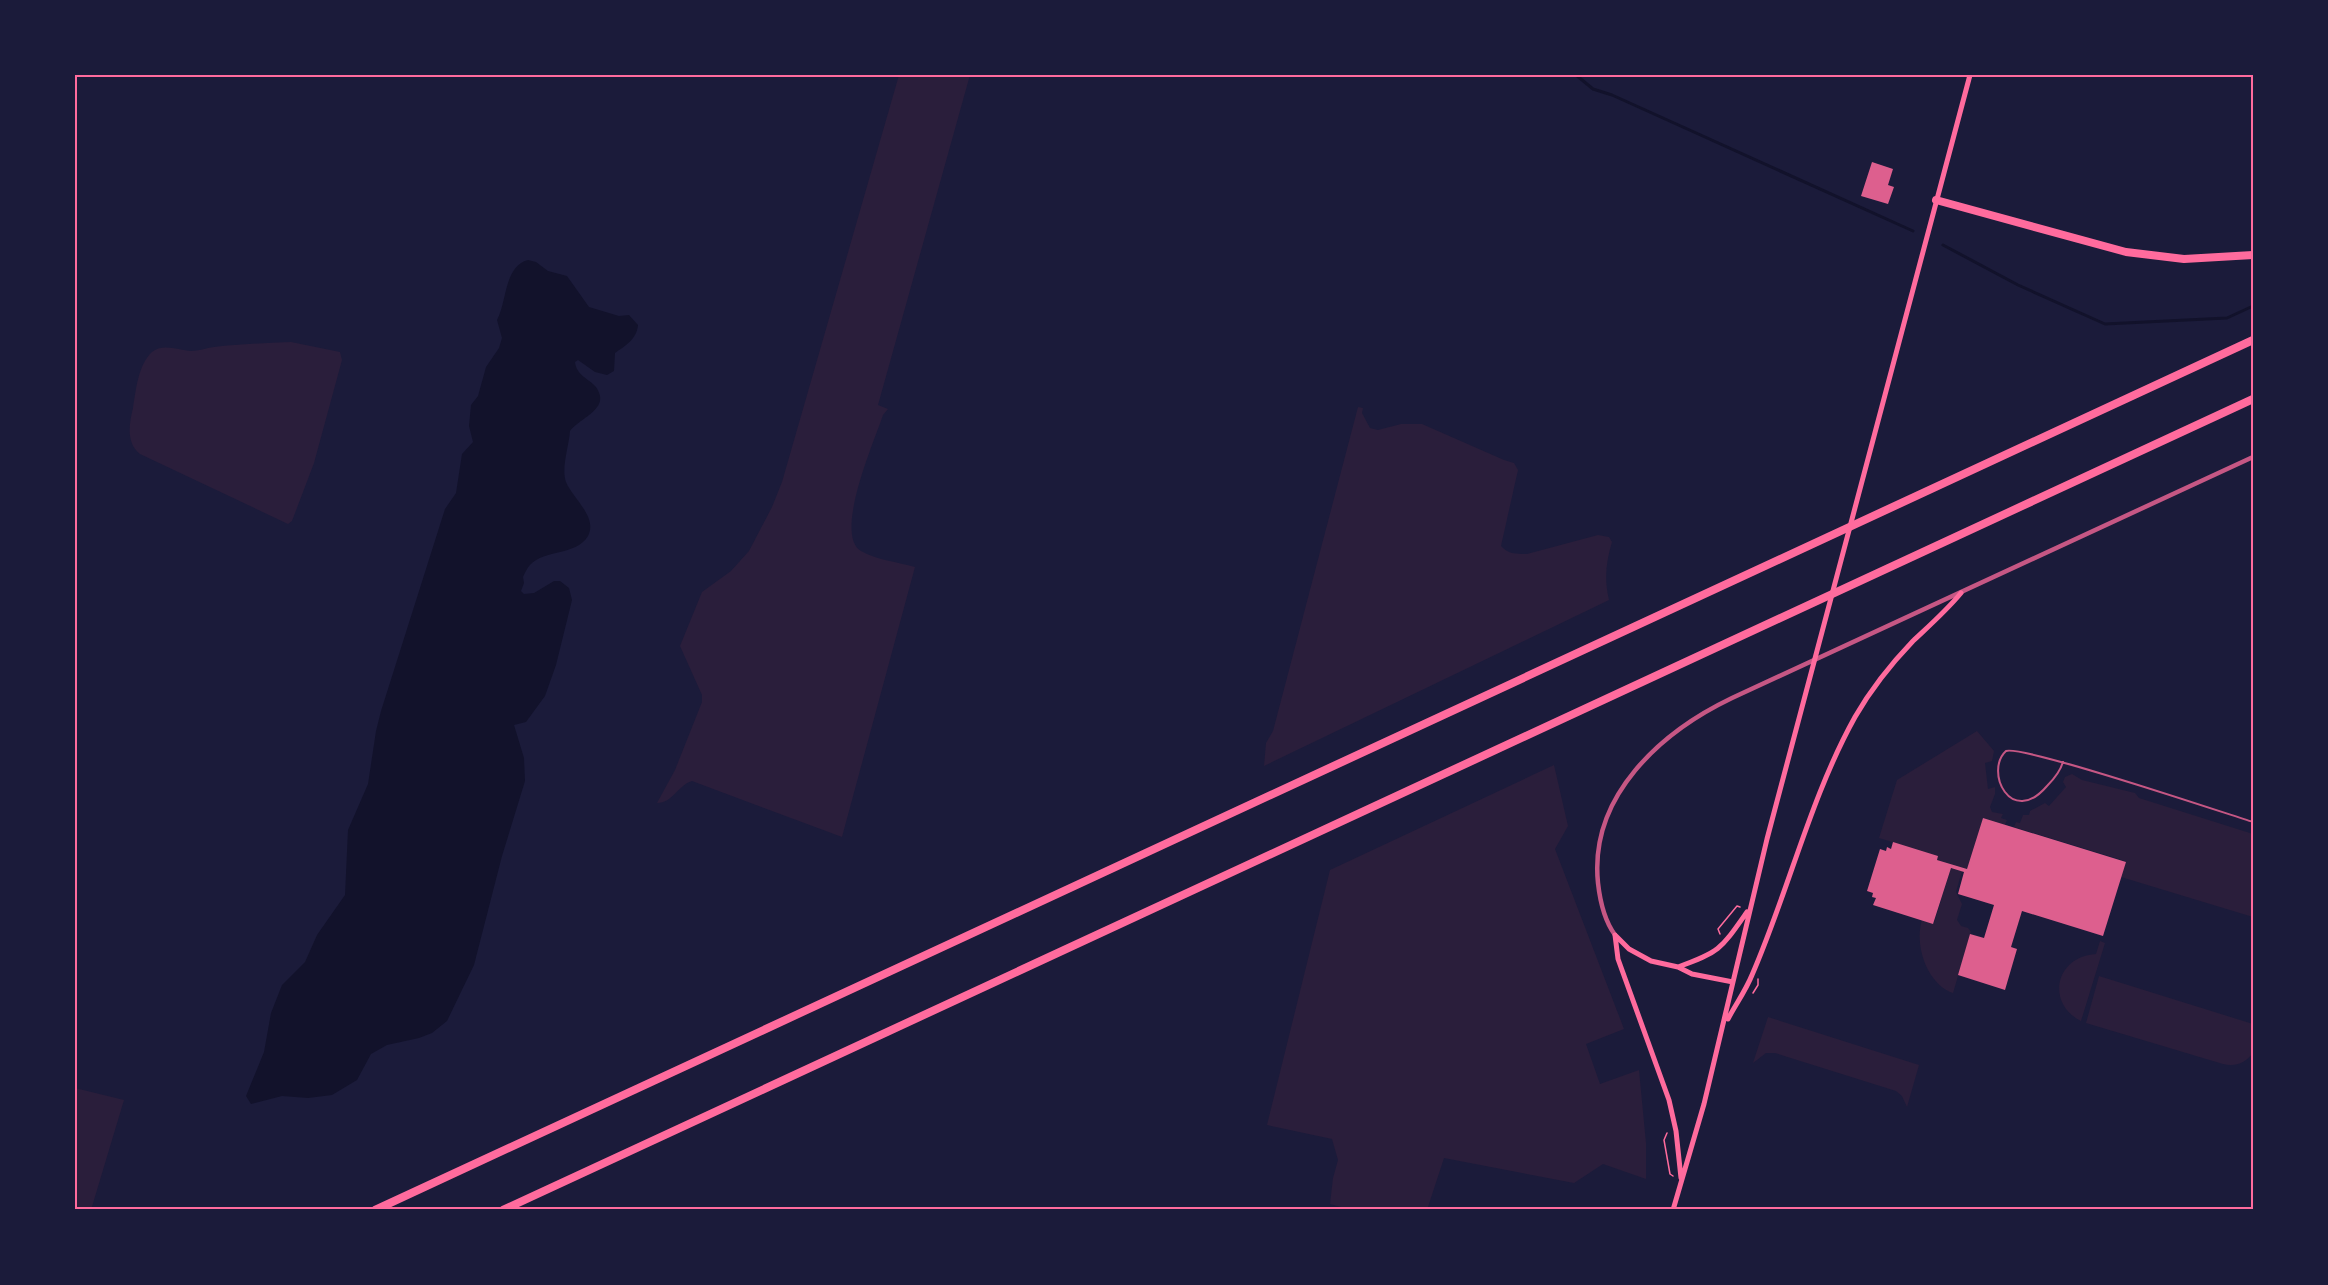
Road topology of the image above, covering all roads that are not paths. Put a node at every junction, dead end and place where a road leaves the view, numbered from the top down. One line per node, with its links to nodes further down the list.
1 (1970, 75): 2 (main road)
2 (1936, 200): 3 (highway); 10 (main road)
3 (2253, 255)
4 (2253, 340): 16 (highway)
5 (2253, 399): 17 (highway)
6 (2253, 457): 7 (street)
7 (1961, 592): 11 (street); 14 (main road)
8 (2063, 762): 8 (lane); 9 (lane)
9 (2253, 822)
10 (1749, 908): 12 (main road); 13 (main road)
11 (1615, 935): 12 (main road); 15 (main road)
12 (1678, 968): 13 (main road)
13 (1733, 982): 14 (main road)
14 (1724, 1025): 15 (main road)
15 (1681, 1182): 18 (main road)
16 (375, 1210)
17 (503, 1210)
18 (1673, 1210)

